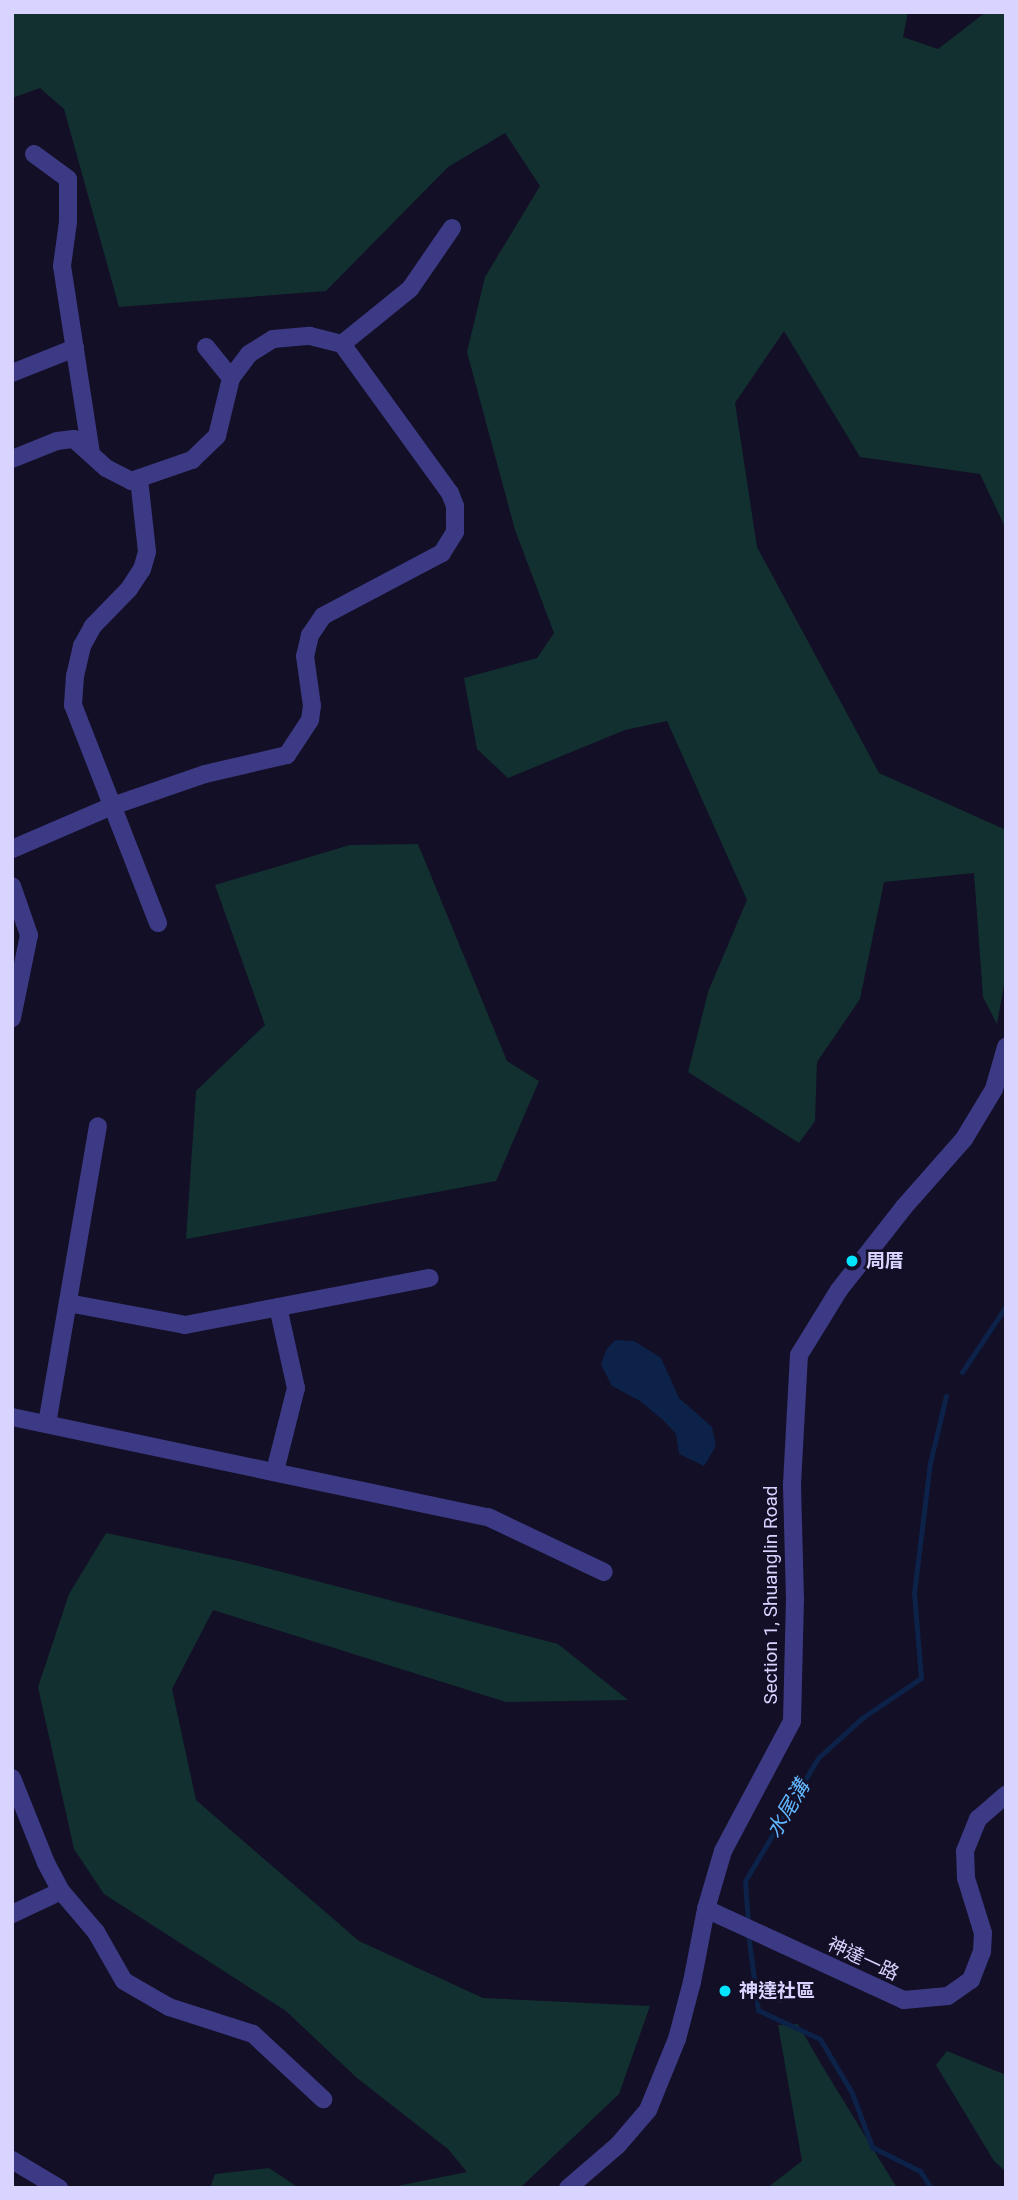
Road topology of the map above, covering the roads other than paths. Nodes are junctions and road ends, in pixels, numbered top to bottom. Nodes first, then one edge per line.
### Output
1 (34, 155) dead end
2 (452, 228) dead end
3 (342, 344) junction
4 (206, 347) dead end
5 (75, 348) junction
6 (12, 373) edge
7 (231, 378) junction
8 (91, 454) junction
9 (12, 459) edge
10 (139, 479) junction
11 (112, 806) junction
12 (12, 849) edge
13 (12, 886) edge
14 (158, 923) dead end
15 (12, 1018) edge
16 (1006, 1047) edge
17 (98, 1126) dead end
18 (430, 1278) dead end
19 (68, 1303) junction
20 (278, 1307) junction
21 (12, 1416) edge
22 (47, 1424) junction
23 (275, 1471) junction
24 (604, 1572) dead end
25 (12, 1778) edge
26 (1006, 1795) edge
27 (61, 1891) junction
28 (706, 1909) junction
29 (12, 1914) edge
30 (323, 2099) dead end
31 (12, 2160) edge
32 (59, 2188) edge
33 (568, 2188) edge

1 - 5 street
2 - 3 street
3 - 7 street
3 - 11 street
4 - 7 street
5 - 6 street
5 - 8 street
7 - 10 street
8 - 9 street
8 - 10 street
10 - 11 street
11 - 12 street
11 - 14 street
13 - 15 street
16 - 28 street, Section 1, Shuanglin Road
17 - 19 street
18 - 20 street
19 - 20 street
19 - 22 street
20 - 23 street
21 - 22 street
22 - 23 street
23 - 24 street
25 - 27 street
26 - 28 street, 神達一路
27 - 29 street
27 - 30 street
28 - 33 street, Section 1, Shuanglin Road
31 - 32 street

